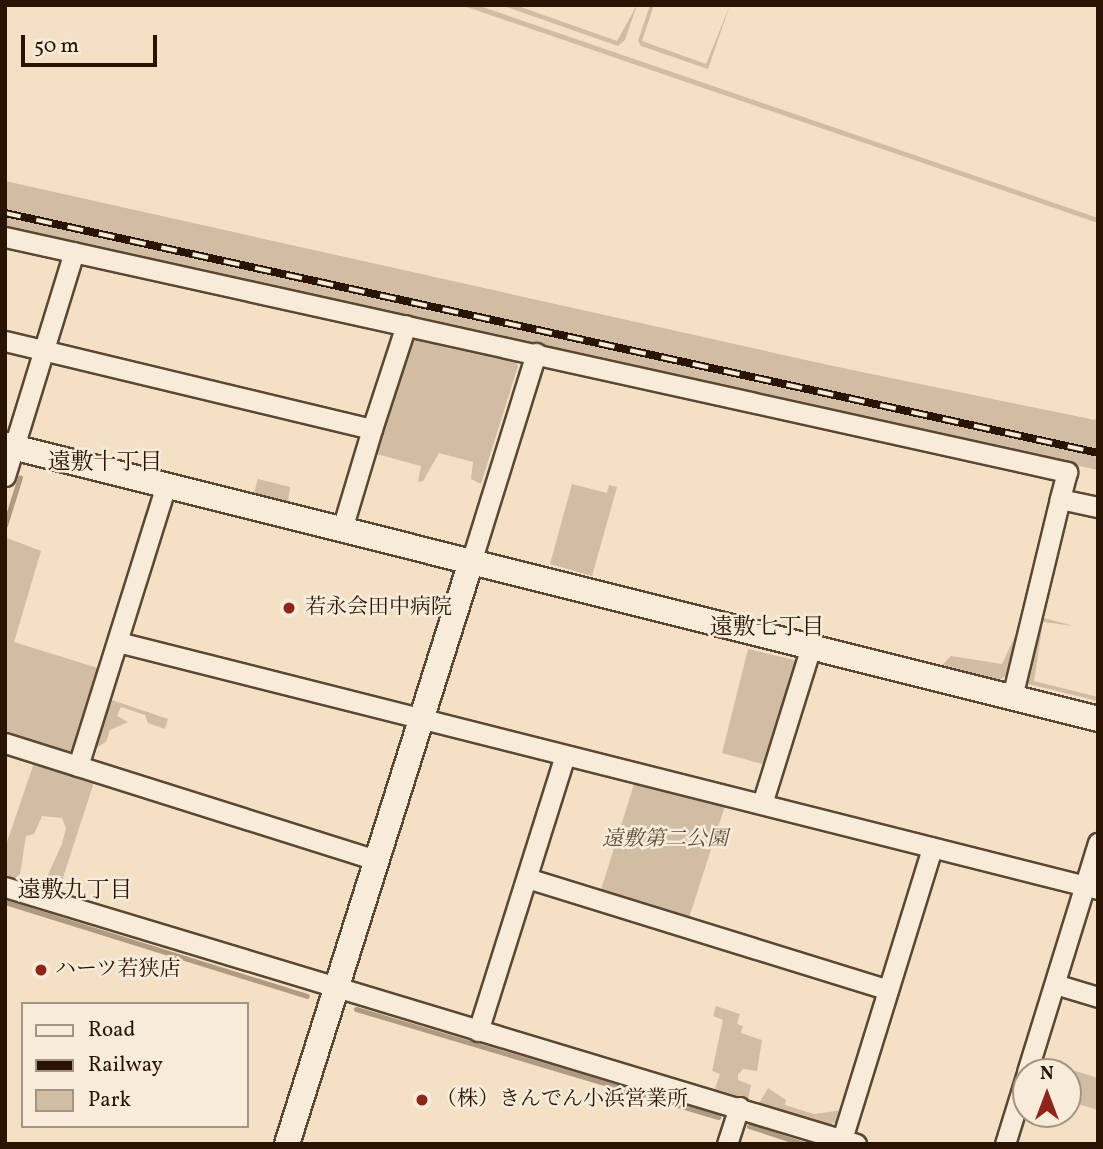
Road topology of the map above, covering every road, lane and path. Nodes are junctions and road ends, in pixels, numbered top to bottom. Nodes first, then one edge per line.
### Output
1 (5, 237) edge
2 (74, 252) junction
3 (406, 324) junction
4 (5, 341) edge
5 (44, 350) junction
6 (536, 354) junction
7 (372, 429) junction
8 (10, 446) edge
9 (5, 476) edge
10 (166, 485) junction
11 (1060, 499) junction
12 (1098, 507) edge
13 (342, 529) junction
14 (471, 562) junction
15 (118, 642) junction
16 (811, 647) junction
17 (1012, 697) junction
18 (422, 719) junction
19 (1098, 719) edge
20 (5, 743) edge
21 (565, 754) junction
22 (78, 766) junction
23 (762, 804) junction
24 (1098, 843) edge
25 (932, 848) junction
26 (377, 860) junction
27 (527, 878) junction
28 (5, 887) edge
29 (1091, 887) edge
30 (1055, 984) junction
31 (335, 990) junction
32 (888, 990) junction
33 (1098, 997) edge
34 (478, 1031) junction
35 (1032, 1058) edge
36 (739, 1107) junction
37 (1012, 1122) edge
38 (849, 1142) edge
39 (287, 1144) edge
40 (727, 1144) edge
41 (1005, 1144) edge

1 - 2 street
2 - 3 street
2 - 5 street
3 - 6 street
3 - 7 street
4 - 5 street
5 - 7 street
5 - 8 street
6 - 11 street
6 - 14 street
7 - 13 street
8 - 9 street
8 - 10 street
10 - 13 street
10 - 15 street
11 - 12 street
11 - 17 street
13 - 14 street
14 - 16 street
14 - 18 street
15 - 18 street
15 - 22 street
16 - 17 street
16 - 23 street
17 - 19 street
18 - 21 street
18 - 26 street
20 - 22 street
21 - 23 street
21 - 27 street
22 - 26 street
23 - 25 street
24 - 29 street
25 - 29 street
25 - 32 street
26 - 31 street
27 - 32 street
27 - 34 street
28 - 31 street
29 - 30 street
30 - 33 street
30 - 35 street
31 - 34 street
31 - 39 street
32 - 38 street
34 - 36 street
36 - 38 street
36 - 40 street
37 - 41 street

